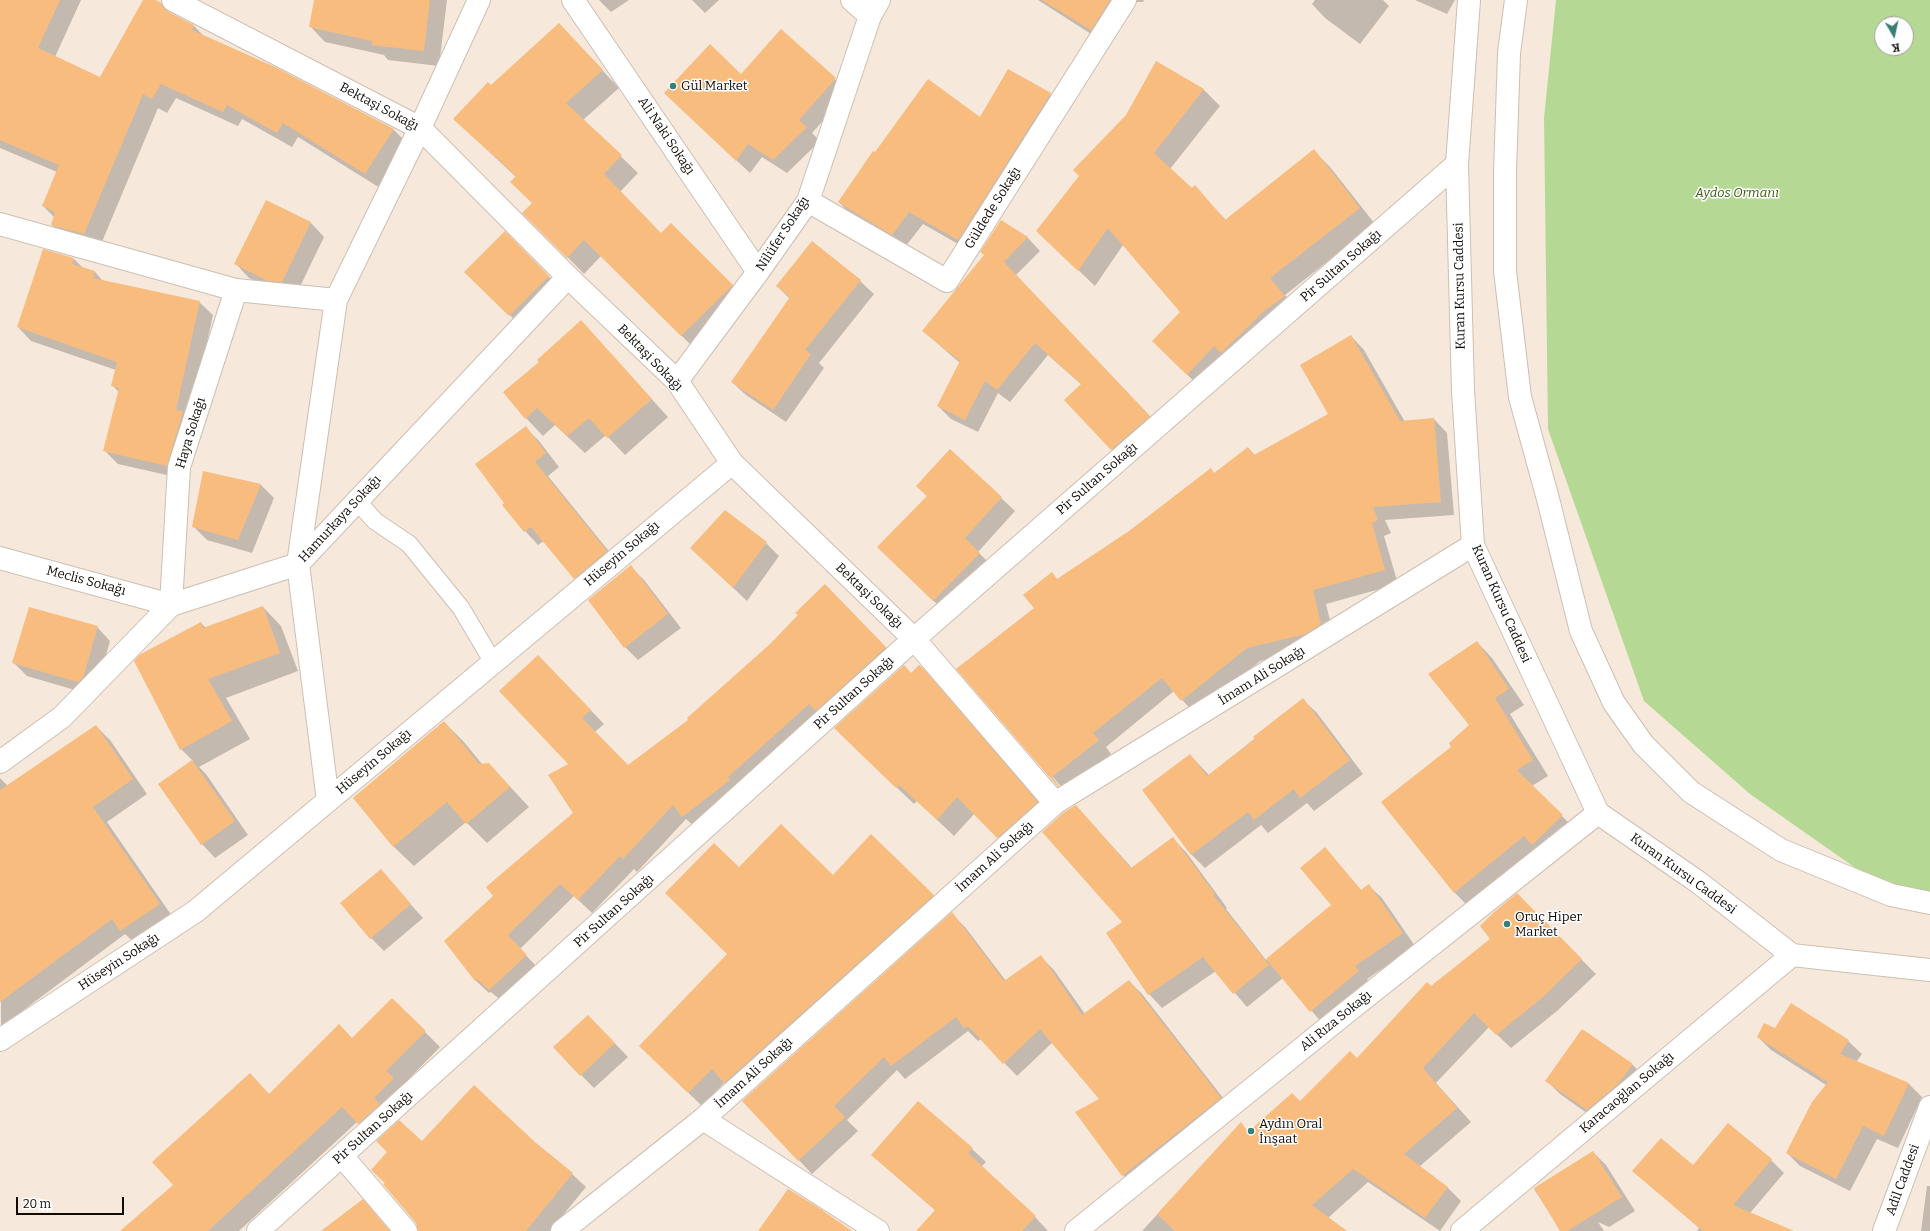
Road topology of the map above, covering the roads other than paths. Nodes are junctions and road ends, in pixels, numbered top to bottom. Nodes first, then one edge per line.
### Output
1 (173, 0) edge
2 (479, 0) edge
3 (573, 0) edge
4 (852, 0) edge
5 (1125, 0) edge
6 (1469, 0) edge
7 (1516, 0) edge
8 (875, 8) edge
9 (420, 128) junction
10 (1457, 164) junction
11 (808, 201) junction
12 (0, 224) edge
13 (758, 272) junction
14 (568, 277) junction
15 (236, 290) junction
16 (336, 300) junction
17 (677, 381) junction
18 (732, 463) junction
19 (357, 501) junction
20 (1473, 545) junction
21 (0, 558) edge
22 (298, 564) junction
23 (171, 605) junction
24 (914, 640) junction
25 (493, 662) junction
26 (0, 762) edge
27 (328, 801) junction
28 (1056, 803) junction
29 (1598, 814) junction
30 (1930, 903) edge
31 (1792, 955) junction
32 (1930, 970) edge
33 (0, 1040) edge
34 (1930, 1107) edge
35 (703, 1119) junction
36 (342, 1156) junction
37 (566, 1230) edge
38 (258, 1231) edge
39 (406, 1231) edge
40 (878, 1231) edge
41 (1076, 1231) edge
42 (1462, 1231) edge
43 (1884, 1231) edge

1 - 9 street, Bektaşi Sokağı
2 - 9 street
3 - 13 street, Ali Naki Sokağı
4 - 8 street
5 - 11 street, Güldede Sokağı
6 - 10 street, Kuran Kursu Caddesi
7 - 30 street
8 - 11 street, Nilüfer Sokağı
9 - 14 street, Bektaşi Sokağı
9 - 16 street
10 - 20 street, Kuran Kursu Caddesi
10 - 24 street, Pir Sultan Sokağı
11 - 13 street, Nilüfer Sokağı
12 - 15 street
13 - 17 street, Nilüfer Sokağı
14 - 17 street, Bektaşi Sokağı
14 - 19 street, Hamurkaya Sokağı
15 - 16 street
15 - 23 street, Haya Sokağı
16 - 22 street
17 - 18 street, Bektaşi Sokağı
18 - 24 street, Bektaşi Sokağı
18 - 25 street, Hüseyin Sokağı
19 - 22 street, Hamurkaya Sokağı
19 - 25 lane
20 - 28 street, İmam Ali Sokağı
20 - 29 street, Kuran Kursu Caddesi
21 - 23 street, Meclis Sokağı
22 - 23 street, Hamurkaya Sokağı
22 - 27 street
23 - 26 street, Hamurkaya Sokağı
24 - 28 street, Bektaşi Sokağı
24 - 36 street, Pir Sultan Sokağı
25 - 27 street, Hüseyin Sokağı
27 - 33 street, Hüseyin Sokağı
28 - 35 street, İmam Ali Sokağı
29 - 31 street, Kuran Kursu Caddesi
29 - 41 street, Ali Rıza Sokağı
31 - 32 street
31 - 42 street, Karacaoğlan Sokağı
34 - 43 street, Adil Caddesi
35 - 37 street, İmam Ali Sokağı
35 - 40 street
36 - 38 street, Pir Sultan Sokağı
36 - 39 street

